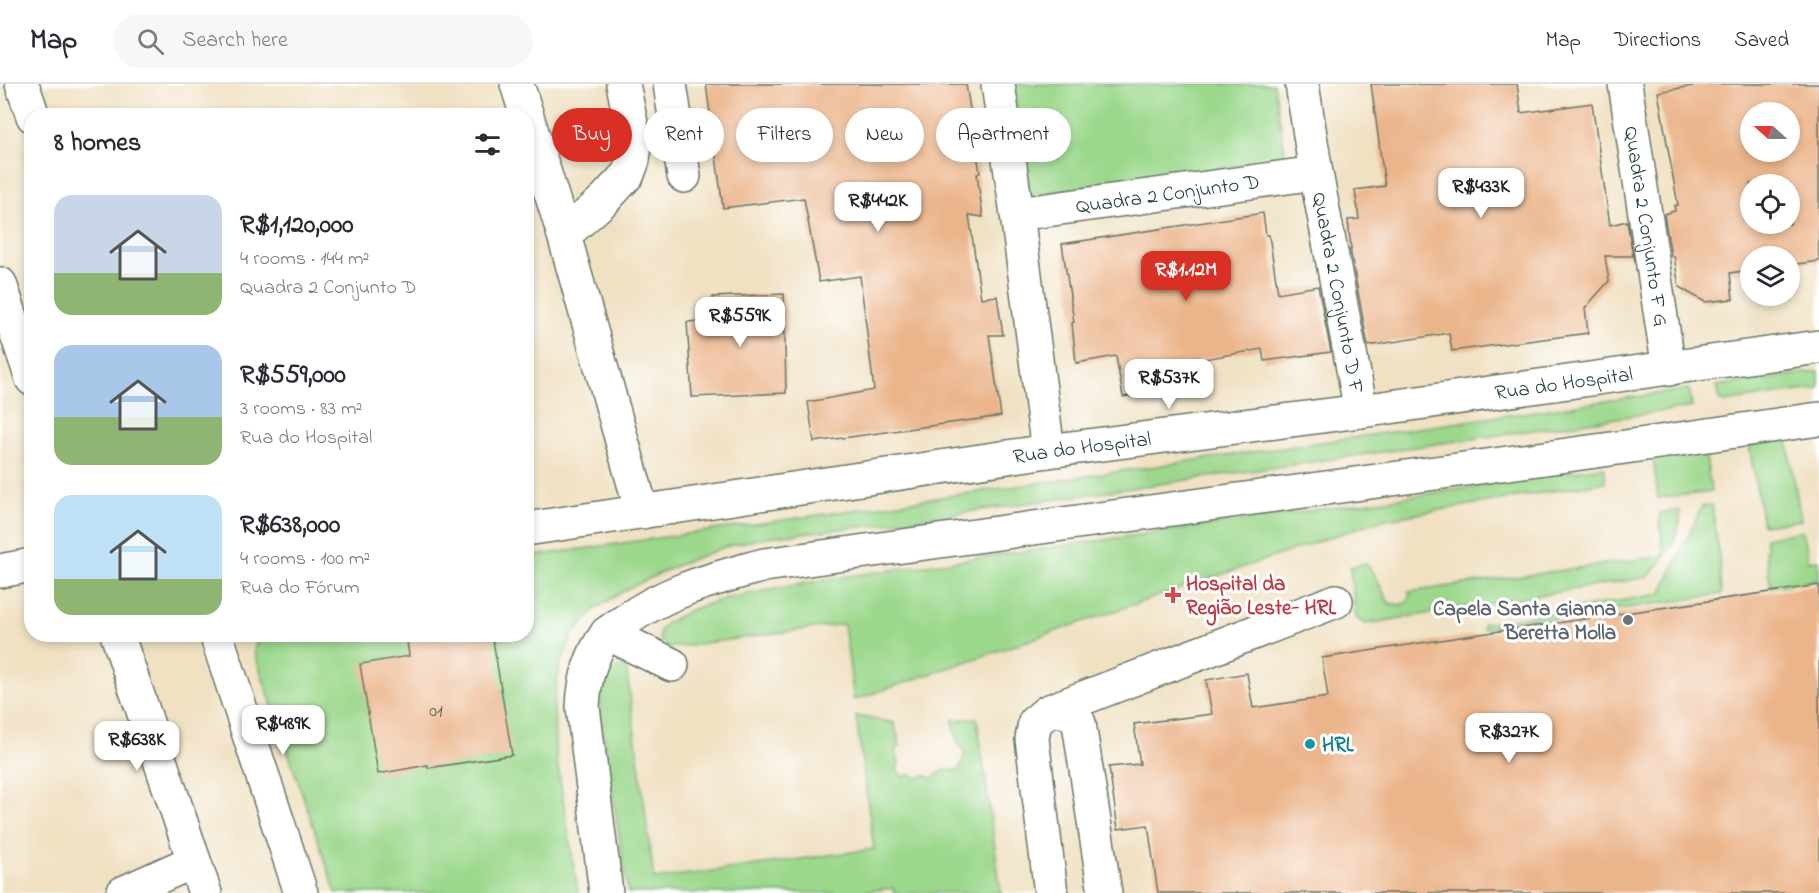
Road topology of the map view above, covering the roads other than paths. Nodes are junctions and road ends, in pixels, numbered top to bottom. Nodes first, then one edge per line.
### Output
1 (22, 84) edge
2 (517, 84) edge
3 (623, 84) edge
4 (670, 84) edge
5 (998, 84) edge
6 (1302, 84) edge
7 (1625, 84) edge
8 (30, 108) edge
9 (524, 108) edge
10 (534, 139) edge
11 (1316, 173) junction
12 (684, 176) dead end
13 (1017, 214) junction
14 (564, 235) junction
15 (0, 284) edge
16 (1819, 347) edge
17 (24, 355) edge
18 (1669, 369) junction
19 (1361, 411) junction
20 (1819, 419) edge
21 (1048, 451) junction
22 (642, 512) junction
23 (534, 528) edge
24 (24, 566) edge
25 (0, 571) edge
26 (1336, 601) dead end
27 (607, 633) junction
28 (120, 642) edge
29 (219, 642) edge
30 (672, 665) dead end
31 (1047, 712) junction
32 (194, 861) junction
33 (123, 893) edge
34 (205, 893) edge
35 (301, 893) edge
36 (606, 893) edge
37 (1051, 893) edge
38 (1105, 893) edge

1 - 8 street
2 - 9 street
3 - 14 street
4 - 12 street
5 - 13 street
6 - 11 street, Quadra 2 Conjunto D F
7 - 18 street, Quadra 2 Conjunto F G
10 - 14 street
11 - 13 street, Quadra 2 Conjunto D
11 - 19 street, Quadra 2 Conjunto D F
13 - 21 street
14 - 22 street
15 - 17 street
16 - 18 street, Rua do Hospital
18 - 19 street, Rua do Hospital
19 - 21 street, Rua do Hospital
20 - 27 street
21 - 22 street, Rua do Hospital
22 - 23 street, Rua do Hospital
24 - 25 street
26 - 31 street
27 - 30 street
27 - 36 street
28 - 32 street
29 - 35 street
31 - 37 street
31 - 38 street
32 - 33 street
32 - 34 street

